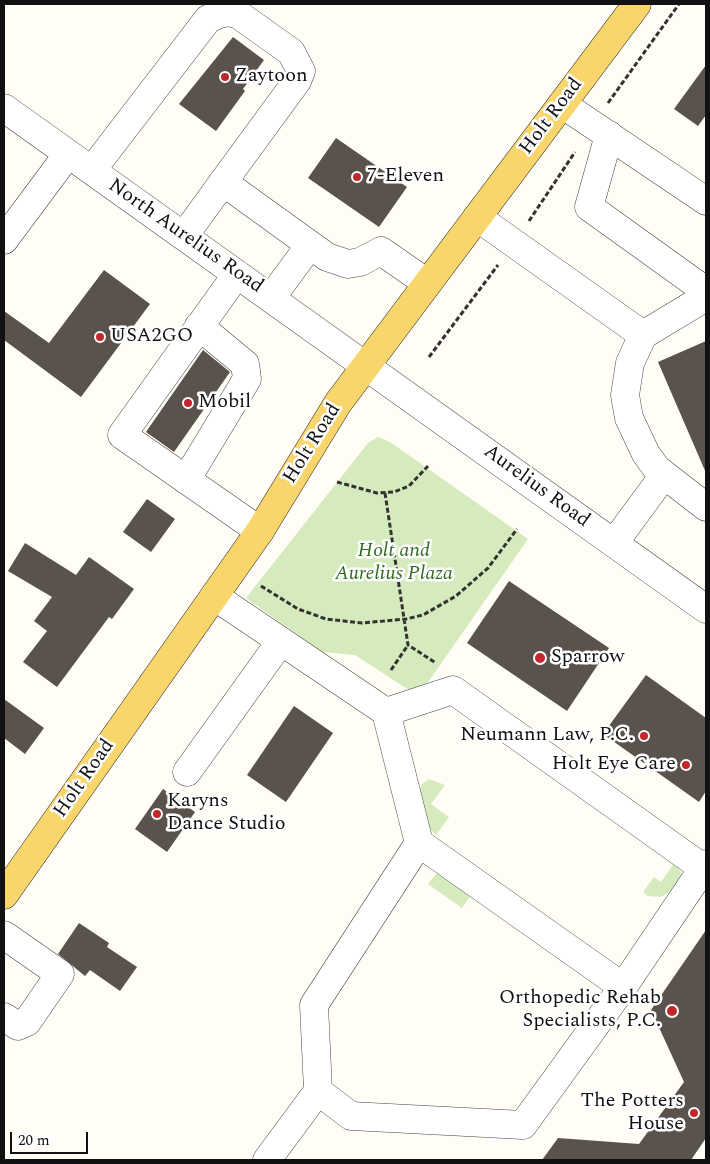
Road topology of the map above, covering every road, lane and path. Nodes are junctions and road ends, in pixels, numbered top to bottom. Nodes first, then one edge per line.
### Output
1 (679, 4) edge
2 (629, 7) edge
3 (562, 104) junction
4 (4, 108) edge
5 (601, 130) junction
6 (68, 154) junction
7 (92, 170) junction
8 (223, 182) junction
9 (706, 201) edge
10 (477, 217) junction
11 (184, 236) junction
12 (4, 240) edge
13 (514, 243) junction
14 (310, 245) junction
15 (237, 274) junction
16 (427, 283) junction
17 (706, 291) edge
18 (706, 297) edge
19 (271, 298) junction
20 (199, 326) junction
21 (643, 335) junction
22 (429, 357) dead end
23 (366, 366) junction
24 (428, 466) dead end
25 (664, 475) junction
26 (186, 480) junction
27 (337, 482) dead end
28 (386, 492) junction
29 (706, 507) edge
30 (517, 529) dead end
31 (260, 531) junction
32 (614, 543) junction
33 (261, 586) dead end
34 (214, 596) junction
35 (706, 609) edge
36 (406, 619) junction
37 (281, 641) junction
38 (408, 645) junction
39 (436, 664) dead end
40 (391, 670) dead end
41 (386, 712) junction
42 (187, 772) dead end
43 (419, 843) junction
44 (705, 866) edge
45 (4, 895) edge
46 (4, 935) edge
47 (623, 987) junction
48 (4, 1017) edge
49 (318, 1091) junction
50 (267, 1160) edge

1 - 5 path
2 - 3 main road, Holt Road
3 - 5 street
3 - 10 main road, Holt Road
4 - 6 street, North Aurelius Road
5 - 9 street
5 - 13 path
5 - 17 street
6 - 7 street, North Aurelius Road
6 - 12 street
7 - 8 street
7 - 11 street, North Aurelius Road
8 - 11 street
8 - 14 street
10 - 13 street
10 - 16 main road, Holt Road
11 - 15 street, North Aurelius Road
13 - 21 street
13 - 22 path
14 - 16 street
14 - 19 street
15 - 19 street, North Aurelius Road
15 - 20 street
16 - 23 main road, Holt Road
18 - 21 street
19 - 23 street, North Aurelius Road
20 - 26 street
20 - 26 street
21 - 25 street
23 - 31 main road, Holt Road
23 - 32 street, Aurelius Road
24 - 28 path
25 - 29 street
25 - 32 street
26 - 31 street
27 - 28 path
28 - 36 path
30 - 36 path
31 - 34 main road, Holt Road
32 - 35 street, Aurelius Road
33 - 36 path
34 - 37 street
34 - 45 main road, Holt Road
36 - 38 path
37 - 41 street
37 - 42 street
38 - 39 path
38 - 40 path
41 - 43 street
41 - 44 street
43 - 47 street
43 - 49 street
44 - 47 street
46 - 48 street
47 - 49 street
49 - 50 street

